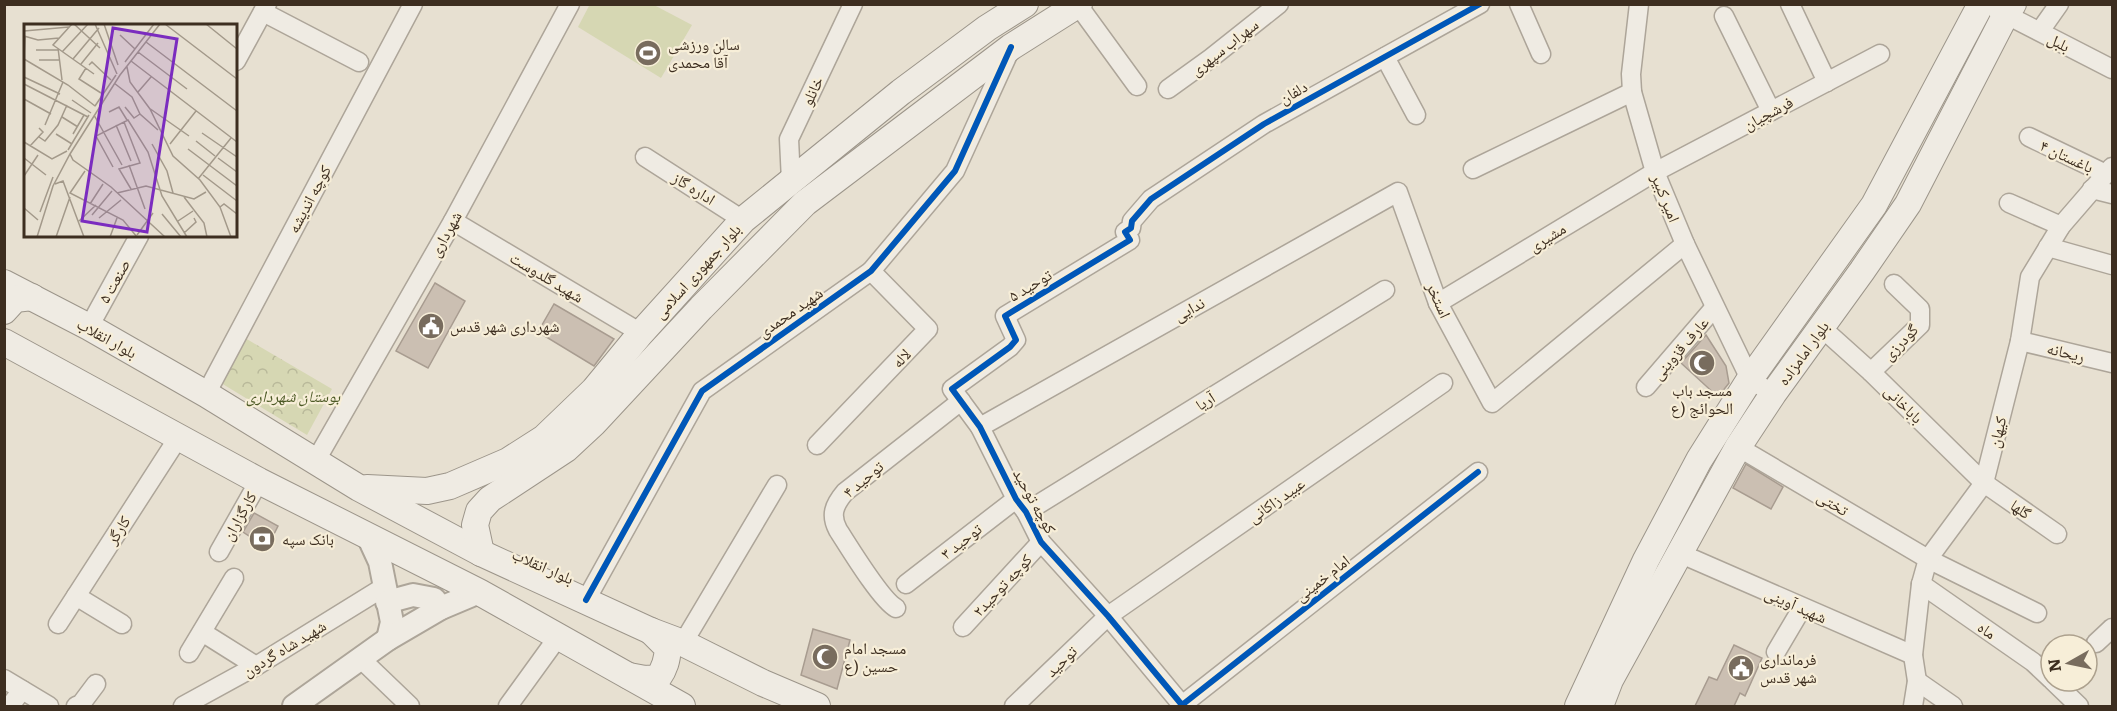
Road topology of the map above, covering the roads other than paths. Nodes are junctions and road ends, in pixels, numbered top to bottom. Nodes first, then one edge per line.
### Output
1 (413, 4) edge
2 (570, 4) edge
3 (853, 4) edge
4 (1025, 4) edge
5 (1279, 4) edge
6 (1480, 4) edge
7 (1519, 4) edge
8 (1639, 4) edge
9 (1790, 4) edge
10 (1981, 4) edge
11 (2059, 4) edge
12 (1078, 5) edge
13 (265, 8) edge
14 (2001, 8) edge
15 (1724, 16) dead end
16 (2040, 32) junction
17 (1011, 47) junction
18 (1541, 54) dead end
19 (1880, 54) dead end
20 (1385, 57) junction
21 (237, 59) edge
22 (359, 62) dead end
23 (2112, 69) edge
24 (1827, 82) junction
25 (1137, 86) dead end
26 (1168, 89) dead end
27 (1632, 92) junction
28 (1771, 111) junction
29 (1416, 116) dead end
30 (2029, 137) dead end
31 (645, 157) dead end
32 (1473, 170) dead end
33 (2109, 170) edge
34 (1655, 172) junction
35 (791, 182) junction
36 (2092, 189) junction
37 (1398, 192) joint
38 (2112, 194) edge
39 (2009, 203) dead end
40 (743, 220) junction
41 (453, 221) junction
42 (2061, 226) junction
43 (138, 237) edge
44 (1130, 240) joint
45 (1685, 244) junction
46 (2049, 247) junction
47 (2112, 265) edge
48 (871, 271) junction
49 (4, 283) edge
50 (1894, 284) dead end
51 (1385, 290) dead end
52 (32, 297) junction
53 (1438, 303) junction
54 (1714, 308) junction
55 (4, 310) edge
56 (89, 327) junction
57 (1822, 328) junction
58 (641, 333) junction
59 (2020, 340) junction
60 (7, 341) edge
61 (2112, 363) edge
62 (1871, 372) junction
63 (1750, 380) junction
64 (1443, 383) dead end
65 (1646, 387) dead end
66 (206, 394) junction
67 (1773, 394) junction
68 (956, 395) junction
69 (980, 427) junction
70 (178, 438) junction
71 (817, 445) dead end
72 (1738, 447) junction
73 (315, 462) junction
74 (1478, 472) dead end
75 (474, 476) junction
76 (259, 481) junction
77 (1984, 483) junction
78 (777, 485) dead end
79 (359, 488) junction
80 (490, 499) junction
81 (1021, 505) junction
82 (2057, 534) dead end
83 (368, 536) junction
84 (1041, 542) junction
85 (219, 552) dead end
86 (482, 552) junction
87 (1679, 553) junction
88 (1928, 559) junction
89 (234, 578) dead end
90 (906, 584) dead end
91 (1921, 584) junction
92 (479, 592) junction
93 (386, 595) junction
94 (75, 596) junction
95 (586, 600) junction
96 (441, 608) junction
97 (896, 608) dead end
98 (1802, 608) junction
99 (2037, 613) dead end
100 (1108, 616) junction
101 (58, 624) dead end
102 (122, 624) dead end
103 (963, 627) dead end
104 (2112, 628) edge
105 (651, 631) junction
106 (202, 633) junction
107 (558, 637) junction
108 (388, 639) junction
109 (2099, 640) edge
110 (683, 643) junction
111 (1776, 652) dead end
112 (189, 653) dead end
113 (1913, 655) junction
114 (362, 660) junction
115 (256, 666) junction
116 (2039, 668) edge
117 (629, 676) junction
118 (4, 679) edge
119 (1917, 681) junction
120 (96, 684) dead end
121 (22, 690) junction
122 (2066, 693) edge
123 (1182, 705) edge
124 (10, 706) edge
125 (49, 706) edge
126 (76, 706) edge
127 (183, 706) edge
128 (294, 706) edge
129 (410, 706) edge
130 (508, 706) edge
131 (682, 706) edge
132 (817, 706) edge
133 (1014, 706) edge
134 (1578, 706) edge
135 (1600, 706) edge
136 (1913, 706) edge
137 (1953, 706) edge
138 (2079, 706) edge

1 - 66 street, کوچه اندیشه
2 - 41 street, شهرداری
3 - 35 street, خانلو
4 - 35 main road, بلوار جمهوری اسلامی
5 - 26 street, سهراب سپهری
6 - 20 street, دلفان
7 - 18 street
8 - 27 street, امیر کبیر
9 - 24 street
10 - 63 main road, بلوار امامزاده
11 - 16 street
12 - 17 main road, بلوار جمهوری اسلامی
12 - 25 street
13 - 21 street
13 - 22 street
14 - 16 street, بلبل
14 - 57 main road, بلوار امامزاده
15 - 28 street
16 - 23 street, بلبل
17 - 48 street, شهید محمدی
17 - 80 main road, بلوار جمهوری اسلامی
19 - 24 street, فرشچیان
20 - 29 street
20 - 44 street, دلفان
24 - 28 street, فرشچیان
27 - 32 street
27 - 34 street, امیر کبیر
28 - 34 street, فرشچیان
30 - 33 street, باغستان ۴
31 - 40 street, اداره گاز
33 - 36 street, کیهان
34 - 45 street, امیر کبیر
34 - 53 street, مشیری
35 - 40 main road, بلوار جمهوری اسلامی
36 - 38 street
36 - 42 street, کیهان
37 - 53 street, استخر
37 - 69 street, ندایی
39 - 42 street
40 - 58 main road, بلوار جمهوری اسلامی
41 - 58 street, شهید گلدوست
41 - 73 street, شهرداری
42 - 46 street, کیهان
43 - 56 street, صنعت ۵
44 - 68 street, توحید ۵
45 - 53 street, استخر
45 - 54 street, امیر کبیر
46 - 47 street
46 - 59 street, کیهان
48 - 71 street, لاله
48 - 95 street, شهید محمدی
49 - 52 main road, بلوار انقلاب
50 - 62 street, گودرزی
51 - 81 street, آریا
52 - 55 main road
52 - 56 main road, بلوار انقلاب
54 - 63 street, امیر کبیر
54 - 65 street, عارف قزوینی
56 - 66 main road, بلوار انقلاب
57 - 62 street, باباخانی
57 - 67 main road, بلوار امامزاده
58 - 75 main road, بلوار جمهوری اسلامی
59 - 61 street, ریحانه
59 - 77 street, کیهان
60 - 70 main road
62 - 77 street, باباخانی
63 - 67 street
63 - 134 main road, بلوار امامزاده
64 - 100 street, عبید زاکانی
66 - 73 main road, بلوار انقلاب
67 - 72 main road, بلوار امامزاده
68 - 69 street, کوچه توحید
68 - 97 street, توحید ۴
69 - 81 street, کوچه توحید
70 - 76 main road
70 - 94 street, کارگر
72 - 87 main road, بلوار امامزاده
72 - 88 street, تختی
73 - 79 main road, بلوار انقلاب
74 - 123 street, امام خمینی
75 - 79 main road, بلوار جمهوری اسلامی
75 - 80 main road
76 - 83 main road
76 - 85 street, کارگزاران
77 - 82 street, گلها
77 - 88 street, کیهان
78 - 110 street
79 - 86 main road, بلوار انقلاب
80 - 86 main road, بلوار جمهوری اسلامی
81 - 84 street, کوچه توحید
81 - 90 street, توحید ۳
83 - 92 main road
83 - 93 street
84 - 100 street, کوچه توحید
84 - 103 street, کوچه توحید۲
86 - 95 main road, بلوار انقلاب
87 - 98 street, شهید آوینی
87 - 135 main road, بلوار امامزاده
88 - 91 street, کیهان
88 - 99 street, تختی
89 - 106 street
91 - 113 street, کیهان
91 - 116 street, ماه
92 - 96 street
92 - 107 main road
93 - 96 street
93 - 108 street
93 - 115 street, شهید شاه گردون
94 - 101 street, کارگر
94 - 102 street
95 - 105 main road, بلوار انقلاب
96 - 108 street
98 - 111 street
98 - 113 street, شهید آوینی
100 - 123 street, کوچه توحید
100 - 133 street, توحید
104 - 109 street
105 - 110 main road, بلوار انقلاب
105 - 117 main road
106 - 112 street
106 - 115 street
107 - 117 main road
107 - 130 street
108 - 114 street
110 - 132 main road, بلوار انقلاب
113 - 119 street, کیهان
114 - 128 street
114 - 129 street
115 - 127 street, شهید شاه گردون
117 - 131 main road
118 - 121 street
119 - 136 street, کیهان
119 - 137 street
120 - 126 street
121 - 124 street
121 - 125 street
122 - 138 street, ماه

